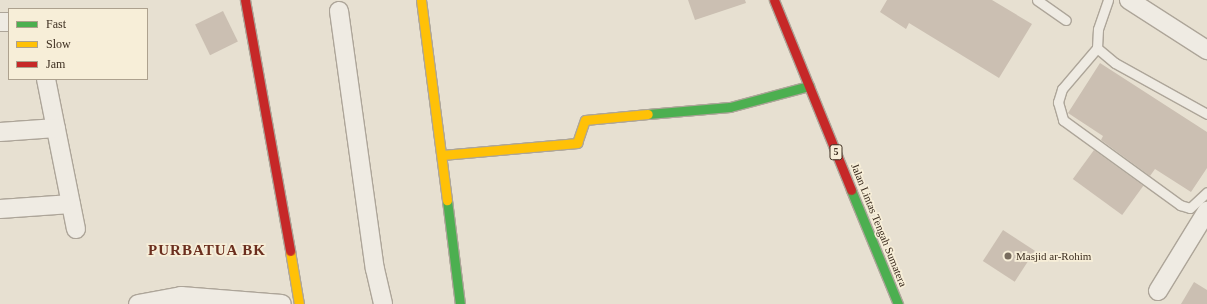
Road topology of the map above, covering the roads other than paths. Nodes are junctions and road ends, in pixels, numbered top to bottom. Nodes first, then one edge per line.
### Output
1 (245, 0) edge
2 (421, 0) edge
3 (774, 0) edge
4 (1037, 0) edge
5 (1108, 0) edge
6 (1129, 0) edge
7 (339, 11) dead end
8 (1066, 20) dead end
9 (1097, 48) junction
10 (1207, 50) edge
11 (46, 80) edge
12 (809, 86) junction
13 (1207, 114) edge
14 (56, 128) junction
15 (0, 132) edge
16 (442, 155) junction
17 (1207, 192) edge
18 (71, 204) junction
19 (0, 209) edge
20 (1207, 212) edge
21 (76, 228) dead end
22 (1158, 291) dead end
23 (138, 304) edge
24 (282, 304) edge
25 (299, 304) edge
26 (383, 304) edge
27 (460, 304) edge
28 (898, 304) edge

1 - 25 main road
2 - 16 main road
3 - 12 main road, Jalan Lintas Tengah Sumatera / 5
4 - 8 lane
5 - 9 lane
6 - 10 street
7 - 26 street
9 - 13 lane
9 - 17 lane
11 - 14 street
12 - 16 main road
12 - 28 main road, Jalan Lintas Tengah Sumatera / 5
14 - 15 street
14 - 18 street
16 - 27 main road
18 - 19 street
18 - 21 street
20 - 22 street
23 - 24 street

